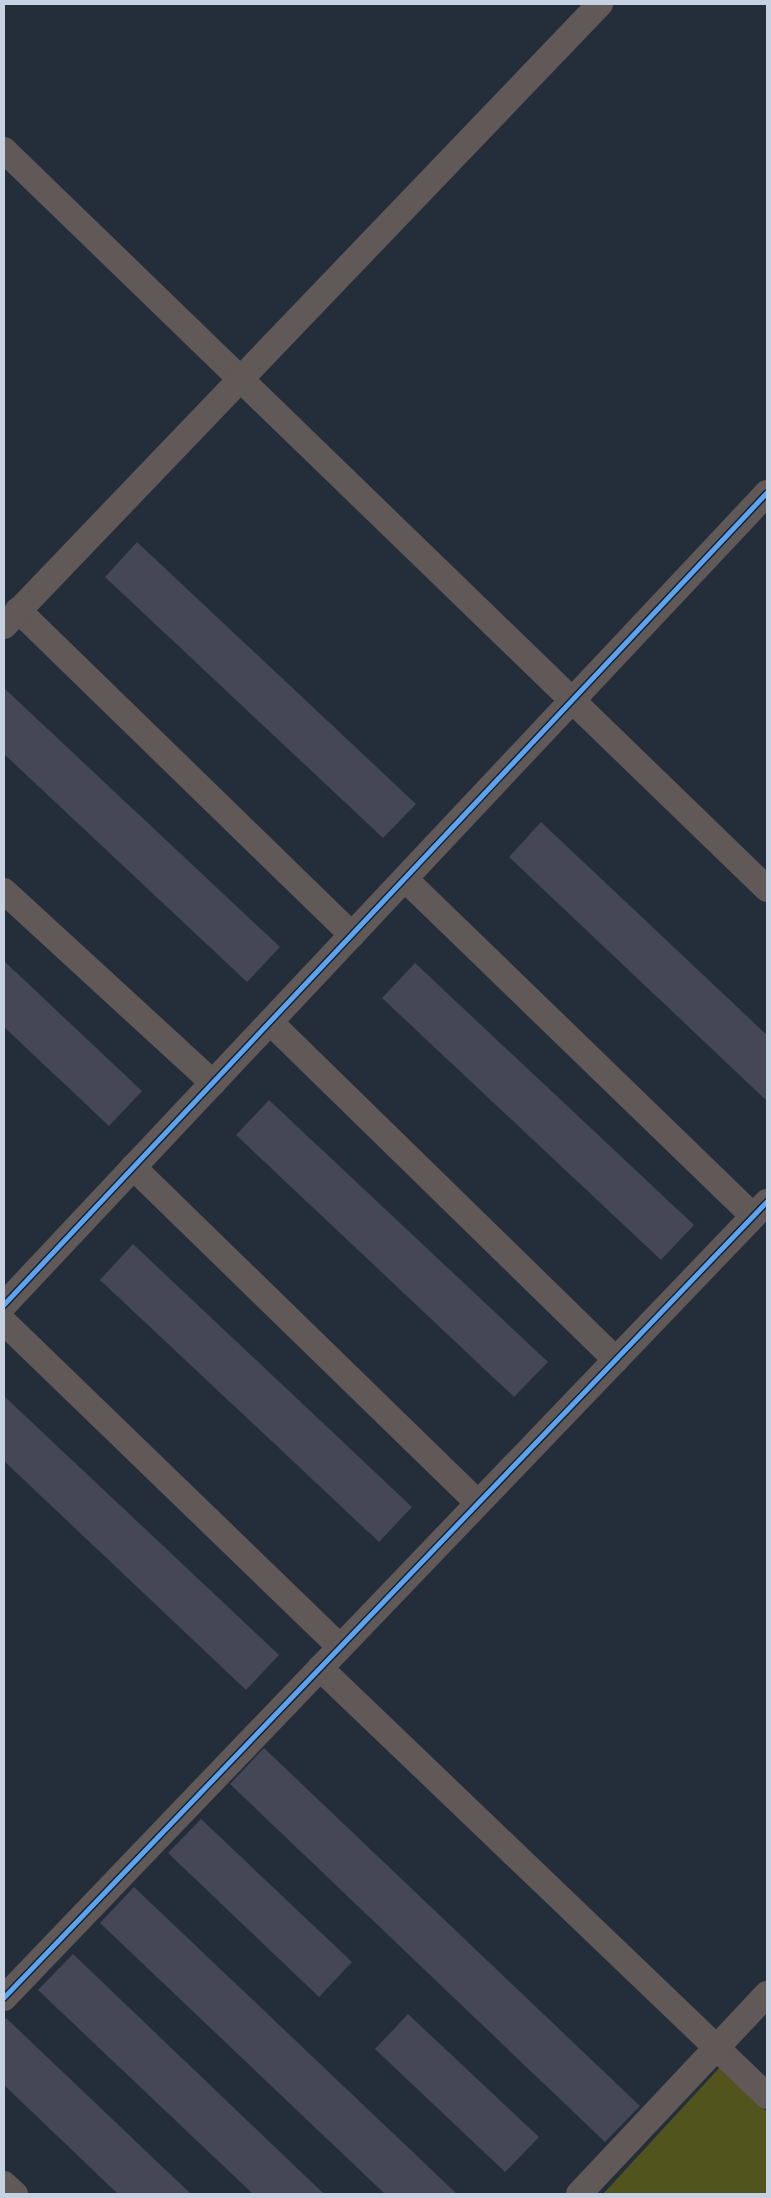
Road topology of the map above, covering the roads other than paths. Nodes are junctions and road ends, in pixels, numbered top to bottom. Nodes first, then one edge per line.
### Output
1 (600, 4) edge
2 (4, 150) edge
3 (240, 380) junction
4 (767, 493) edge
5 (11, 618) edge
6 (572, 701) junction
7 (405, 879) junction
8 (767, 889) edge
9 (4, 891) edge
10 (352, 935) junction
11 (270, 1022) junction
12 (213, 1083) junction
13 (133, 1167) junction
14 (760, 1209) edge
15 (4, 1305) edge
16 (4, 1322) edge
17 (616, 1360) junction
18 (478, 1503) junction
19 (340, 1647) junction
20 (320, 1668) junction
21 (767, 1994) edge
22 (4, 1998) edge
23 (717, 2048) junction
24 (767, 2096) edge
25 (4, 2184) edge
26 (15, 2194) edge
27 (579, 2194) edge

1 - 3 street
2 - 3 street
3 - 5 street
3 - 6 street
4 - 6 street
5 - 10 street
6 - 7 street
6 - 8 street
7 - 10 street
7 - 14 street
9 - 12 street
10 - 11 street
11 - 12 street
11 - 17 street
12 - 13 street
13 - 15 street
13 - 18 street
14 - 17 street
16 - 19 street
17 - 18 street
18 - 19 street
19 - 20 street
20 - 22 street
20 - 23 street
21 - 23 street
23 - 24 street
23 - 27 street
25 - 26 street

